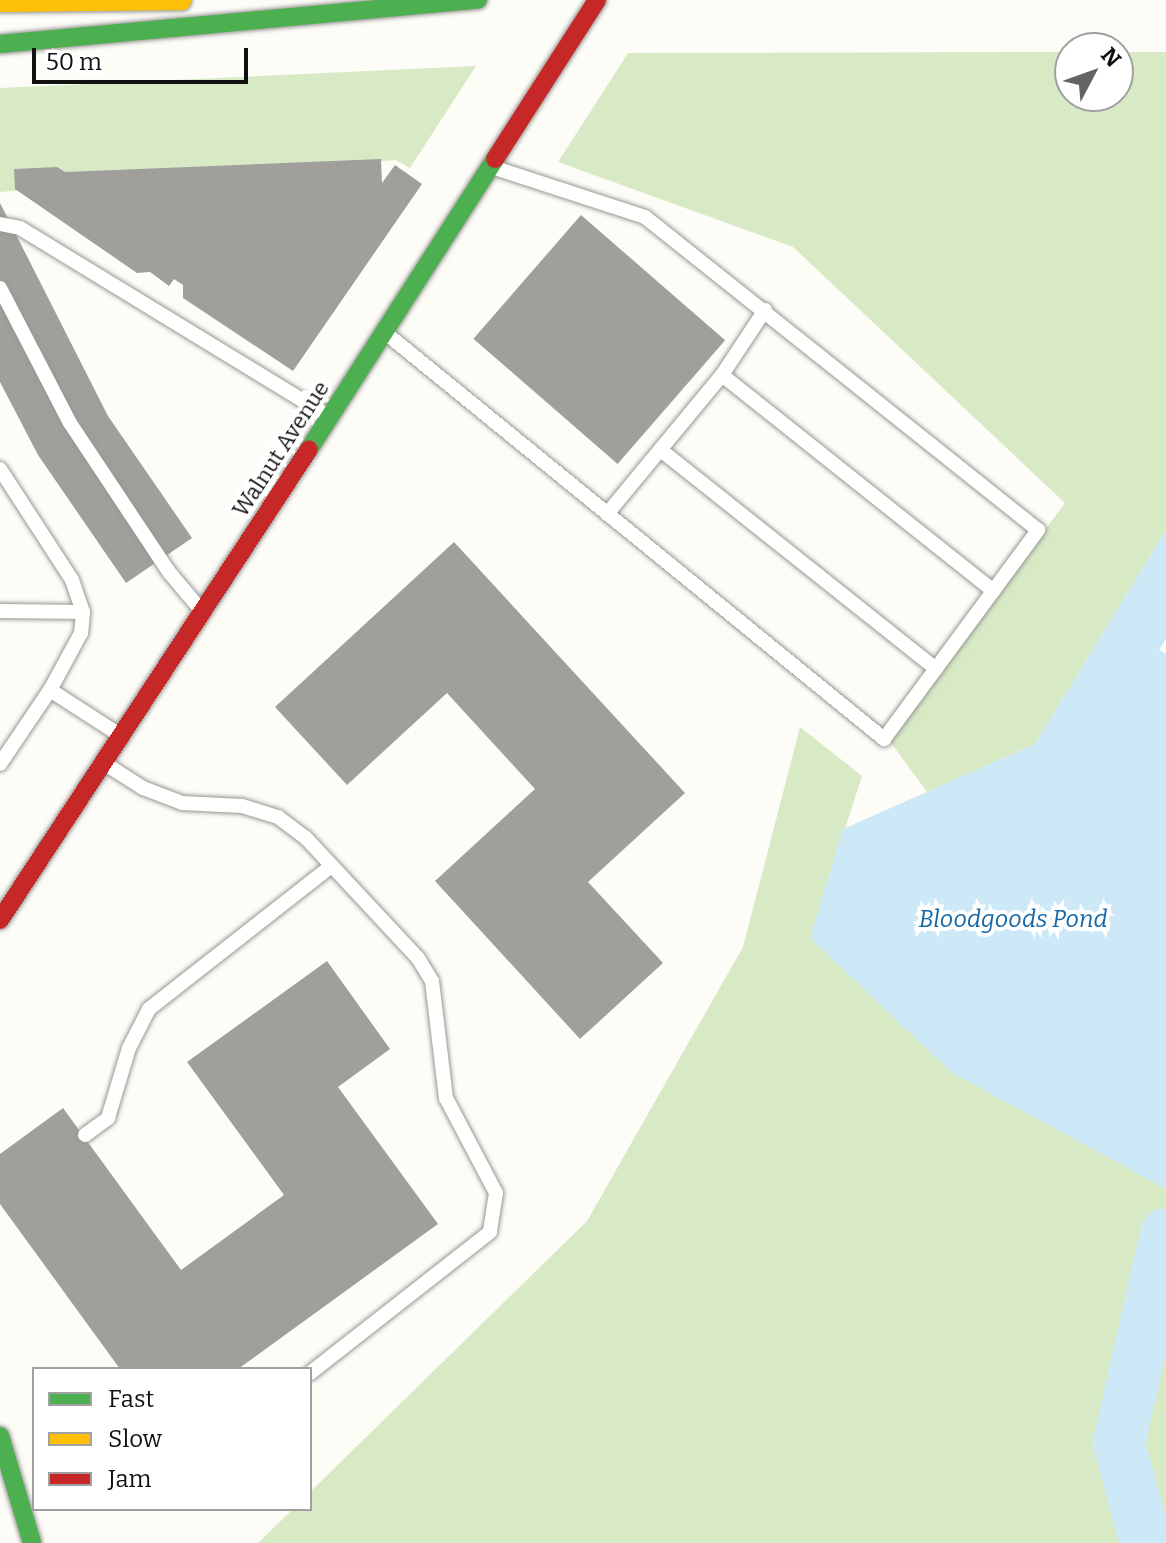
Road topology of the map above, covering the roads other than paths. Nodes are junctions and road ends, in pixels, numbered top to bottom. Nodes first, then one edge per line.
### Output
1 (323, 0) edge
2 (478, 0) edge
3 (597, 0) edge
4 (200, 1) edge
5 (246, 1) edge
6 (0, 3) edge
7 (0, 44) edge
8 (491, 166) junction
9 (0, 224) edge
10 (0, 288) edge
11 (765, 310) junction
12 (384, 332) junction
13 (722, 375) junction
14 (330, 418) junction
15 (662, 451) junction
16 (0, 469) edge
17 (607, 514) junction
18 (994, 591) junction
19 (0, 611) edge
20 (83, 612) junction
21 (204, 614) junction
22 (936, 669) junction
23 (50, 690) junction
24 (122, 737) junction
25 (103, 763) junction
26 (0, 764) edge
27 (330, 867) junction
28 (0, 920) edge
29 (85, 1135) dead end
30 (312, 1371) edge
31 (0, 1436) edge
32 (28, 1497) edge
33 (32, 1543) edge

1 - 5 main road
2 - 7 main road
3 - 8 main road, Walnut Avenue
4 - 6 main road
8 - 11 lane
8 - 12 main road, Walnut Avenue
9 - 14 lane
10 - 21 lane
11 - 13 lane
11 - 18 lane
12 - 14 main road, Walnut Avenue
12 - 17 lane
13 - 15 lane
13 - 18 lane
14 - 21 main road, Walnut Avenue
15 - 17 lane
15 - 22 lane
16 - 20 lane
17 - 22 lane
18 - 22 lane
19 - 20 lane
20 - 23 lane
21 - 24 main road, Walnut Avenue
23 - 24 lane
23 - 26 lane
24 - 25 main road, Walnut Avenue
25 - 27 lane
25 - 28 main road, Walnut Avenue
27 - 29 lane
27 - 30 lane
31 - 32 main road
32 - 33 main road

